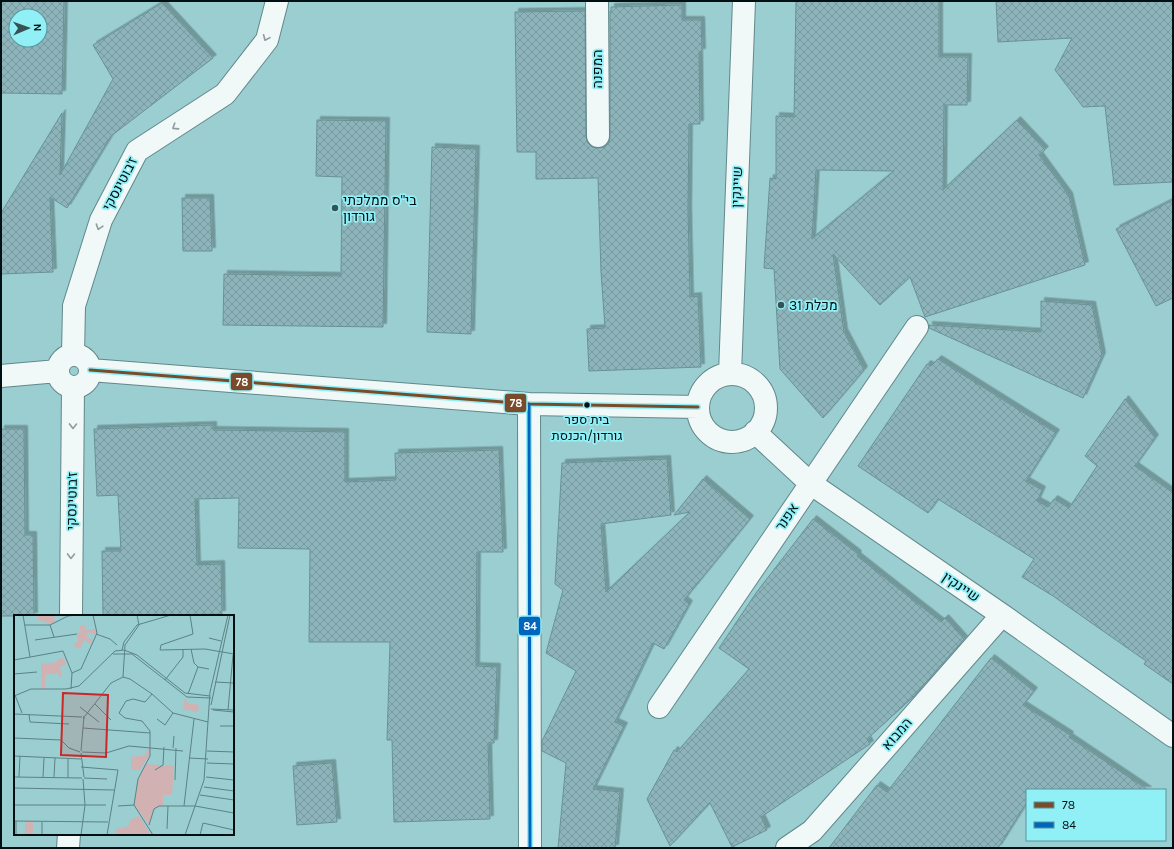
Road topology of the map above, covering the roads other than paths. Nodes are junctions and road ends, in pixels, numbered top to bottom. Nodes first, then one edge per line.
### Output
1 (277, 1) edge
2 (597, 1) edge
3 (744, 1) edge
4 (598, 136) dead end
5 (917, 327) dead end
6 (73, 354) junction
7 (90, 370) junction
8 (58, 371) junction
9 (730, 374) junction
10 (1, 376) edge
11 (73, 387) junction
12 (529, 404) junction
13 (698, 407) junction
14 (755, 432) junction
15 (810, 483) junction
16 (71, 615) edge
17 (1002, 615) junction
18 (659, 707) dead end
19 (1173, 736) edge
20 (69, 835) edge
21 (68, 848) edge
22 (530, 848) edge
23 (787, 848) edge

1 -> 6 street, ז'בוטינסקי
2 - 4 street, המפנה
3 - 9 street, שיינקין
5 - 15 street, אפנר
6 - 7 street
6 - 8 street
7 - 11 street
7 - 12 street
8 - 10 street
8 - 11 street
9 - 13 street
9 - 14 street
11 -> 16 street, ז'בוטינסקי
12 - 13 street
12 - 22 street
13 - 14 street
14 - 15 street, שיינקין
15 - 17 street, שיינקין
15 - 18 street, אפנר
17 - 19 street, שיינקין
17 - 23 street, המבוא
20 - 21 street

